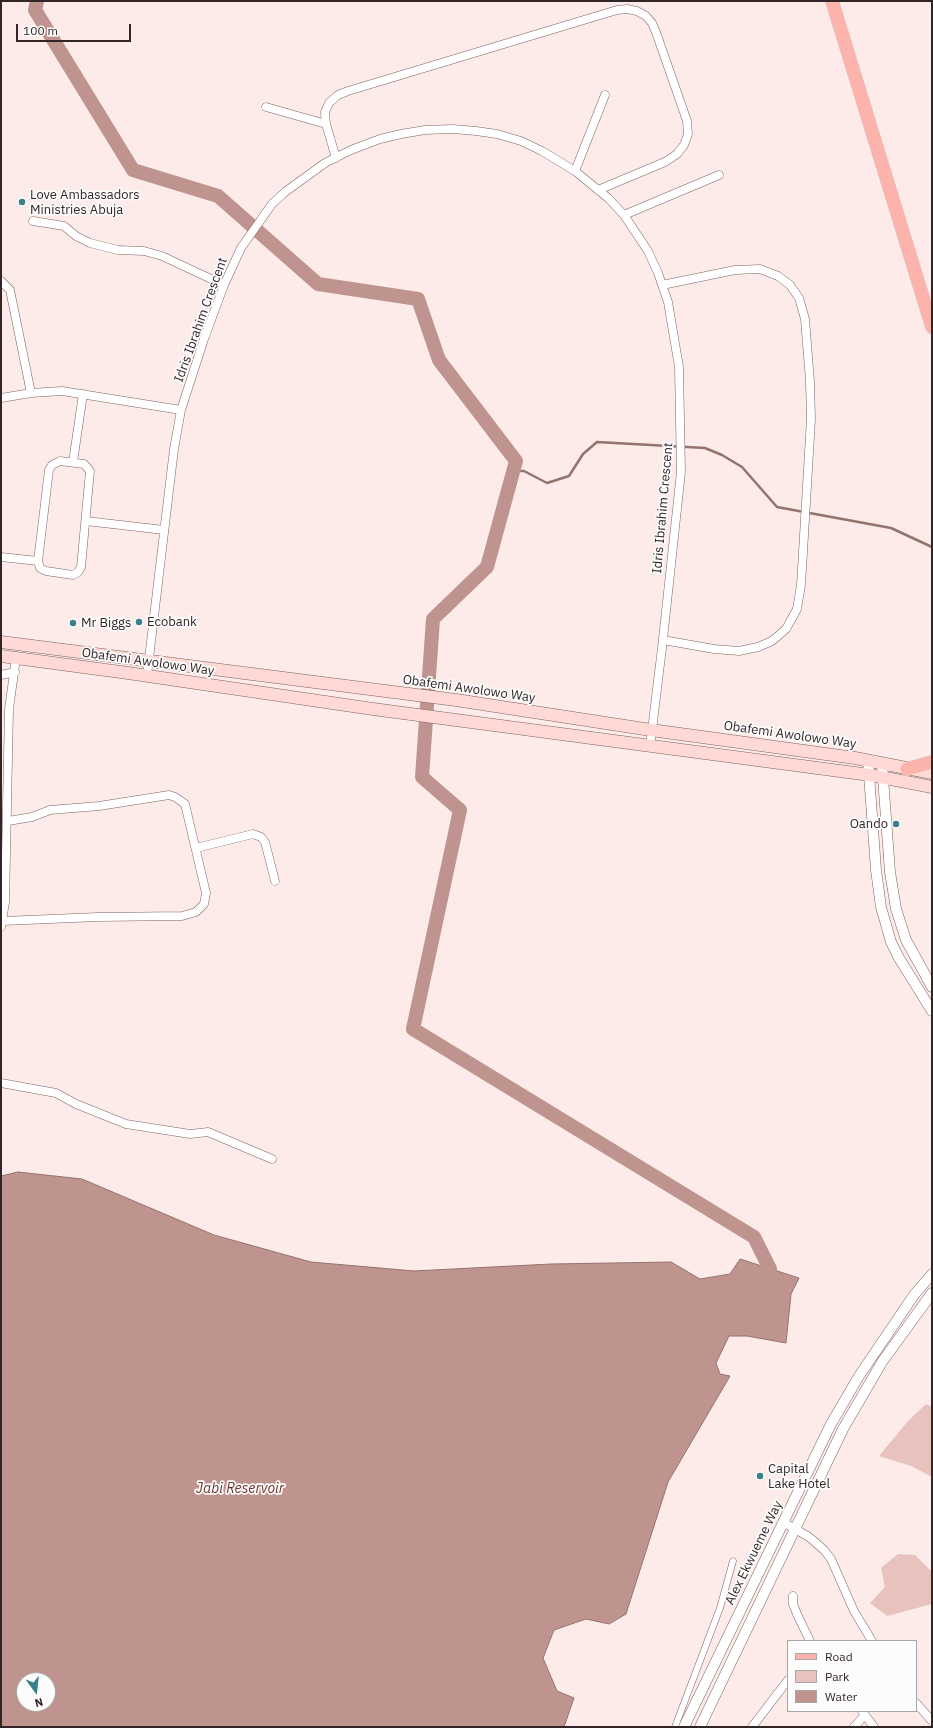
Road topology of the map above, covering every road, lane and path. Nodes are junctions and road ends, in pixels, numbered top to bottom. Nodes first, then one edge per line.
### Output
1 (832, 1) edge
2 (605, 95) dead end
3 (266, 107) dead end
4 (326, 124) junction
5 (336, 158) junction
6 (575, 171) junction
7 (719, 175) dead end
8 (598, 190) junction
9 (624, 215) junction
10 (33, 221) dead end
11 (1, 281) edge
12 (224, 285) junction
13 (662, 285) junction
14 (932, 327) edge
15 (31, 393) junction
16 (83, 394) junction
17 (1, 398) edge
18 (182, 410) junction
19 (73, 462) junction
20 (86, 521) junction
21 (164, 530) junction
22 (1, 557) edge
23 (38, 561) junction
24 (663, 640) junction
25 (1, 642) edge
26 (1, 656) edge
27 (16, 658) junction
28 (149, 661) junction
29 (15, 672) junction
30 (1, 675) edge
31 (147, 675) junction
32 (651, 730) junction
33 (650, 746) junction
34 (868, 761) junction
35 (932, 762) edge
36 (882, 764) junction
37 (907, 769) junction
38 (932, 773) edge
39 (870, 775) junction
40 (884, 778) junction
41 (932, 787) edge
42 (8, 821) junction
43 (196, 848) junction
44 (275, 881) dead end
45 (2, 924) edge
46 (932, 987) edge
47 (932, 1011) edge
48 (1, 1083) edge
49 (272, 1159) dead end
50 (932, 1274) edge
51 (932, 1292) edge
52 (783, 1522) junction
53 (794, 1529) junction
54 (733, 1561) dead end
55 (793, 1596) dead end
56 (810, 1640) edge
57 (871, 1640) edge
58 (787, 1681) edge
59 (917, 1704) edge
60 (863, 1713) edge
61 (932, 1721) edge
62 (675, 1727) edge
63 (684, 1727) edge
64 (700, 1727) edge
65 (752, 1727) edge
66 (854, 1727) edge
67 (874, 1727) edge

1 - 14 main road
2 - 6 street
3 - 4 street
4 - 5 street
4 - 8 street
5 - 6 street, Idris Ibrahim Crescent
5 - 12 street, Idris Ibrahim Crescent
6 - 8 street, Idris Ibrahim Crescent
7 - 9 street
8 - 9 street, Idris Ibrahim Crescent
9 - 13 street, Idris Ibrahim Crescent
10 - 12 street
11 - 15 street
12 - 18 street, Idris Ibrahim Crescent
13 - 24 street, Idris Ibrahim Crescent
13 - 24 street
15 - 16 street
15 - 17 street
16 - 18 street
16 - 19 street
18 - 21 street, Idris Ibrahim Crescent
19 - 20 street
19 - 23 street
20 - 21 street
20 - 23 street
21 - 28 street, Idris Ibrahim Crescent
22 - 23 street
24 - 32 street, Idris Ibrahim Crescent
25 - 28 main road, Obafemi Awolowo Way
26 - 27 main road, Obafemi Awolowo Way
27 - 29 street
27 - 31 main road, Obafemi Awolowo Way
28 - 31 street, Idris Ibrahim Crescent
28 - 32 main road, Obafemi Awolowo Way
29 - 30 street
29 - 42 street
31 - 33 main road, Obafemi Awolowo Way
32 - 33 street, Idris Ibrahim Crescent
32 - 34 main road, Obafemi Awolowo Way
33 - 39 main road, Obafemi Awolowo Way
34 - 36 main road, Obafemi Awolowo Way
34 - 39 street
35 - 37 main road
36 - 37 main road, Obafemi Awolowo Way
36 - 40 street
37 - 38 main road, Obafemi Awolowo Way
39 - 40 main road, Obafemi Awolowo Way
39 - 47 street
40 - 41 main road, Obafemi Awolowo Way
40 - 46 street
42 - 43 street
42 - 45 street
43 - 44 street
43 - 45 street
48 - 49 street
50 - 52 street, Alex Ekwueme Way
51 - 53 street, Alex Ekwueme Way
52 - 53 street
52 - 63 street, Alex Ekwueme Way
53 - 57 street
53 - 64 street, Alex Ekwueme Way
54 - 62 street
55 - 56 street
58 - 65 street
59 - 61 street
60 - 66 street
60 - 67 street

